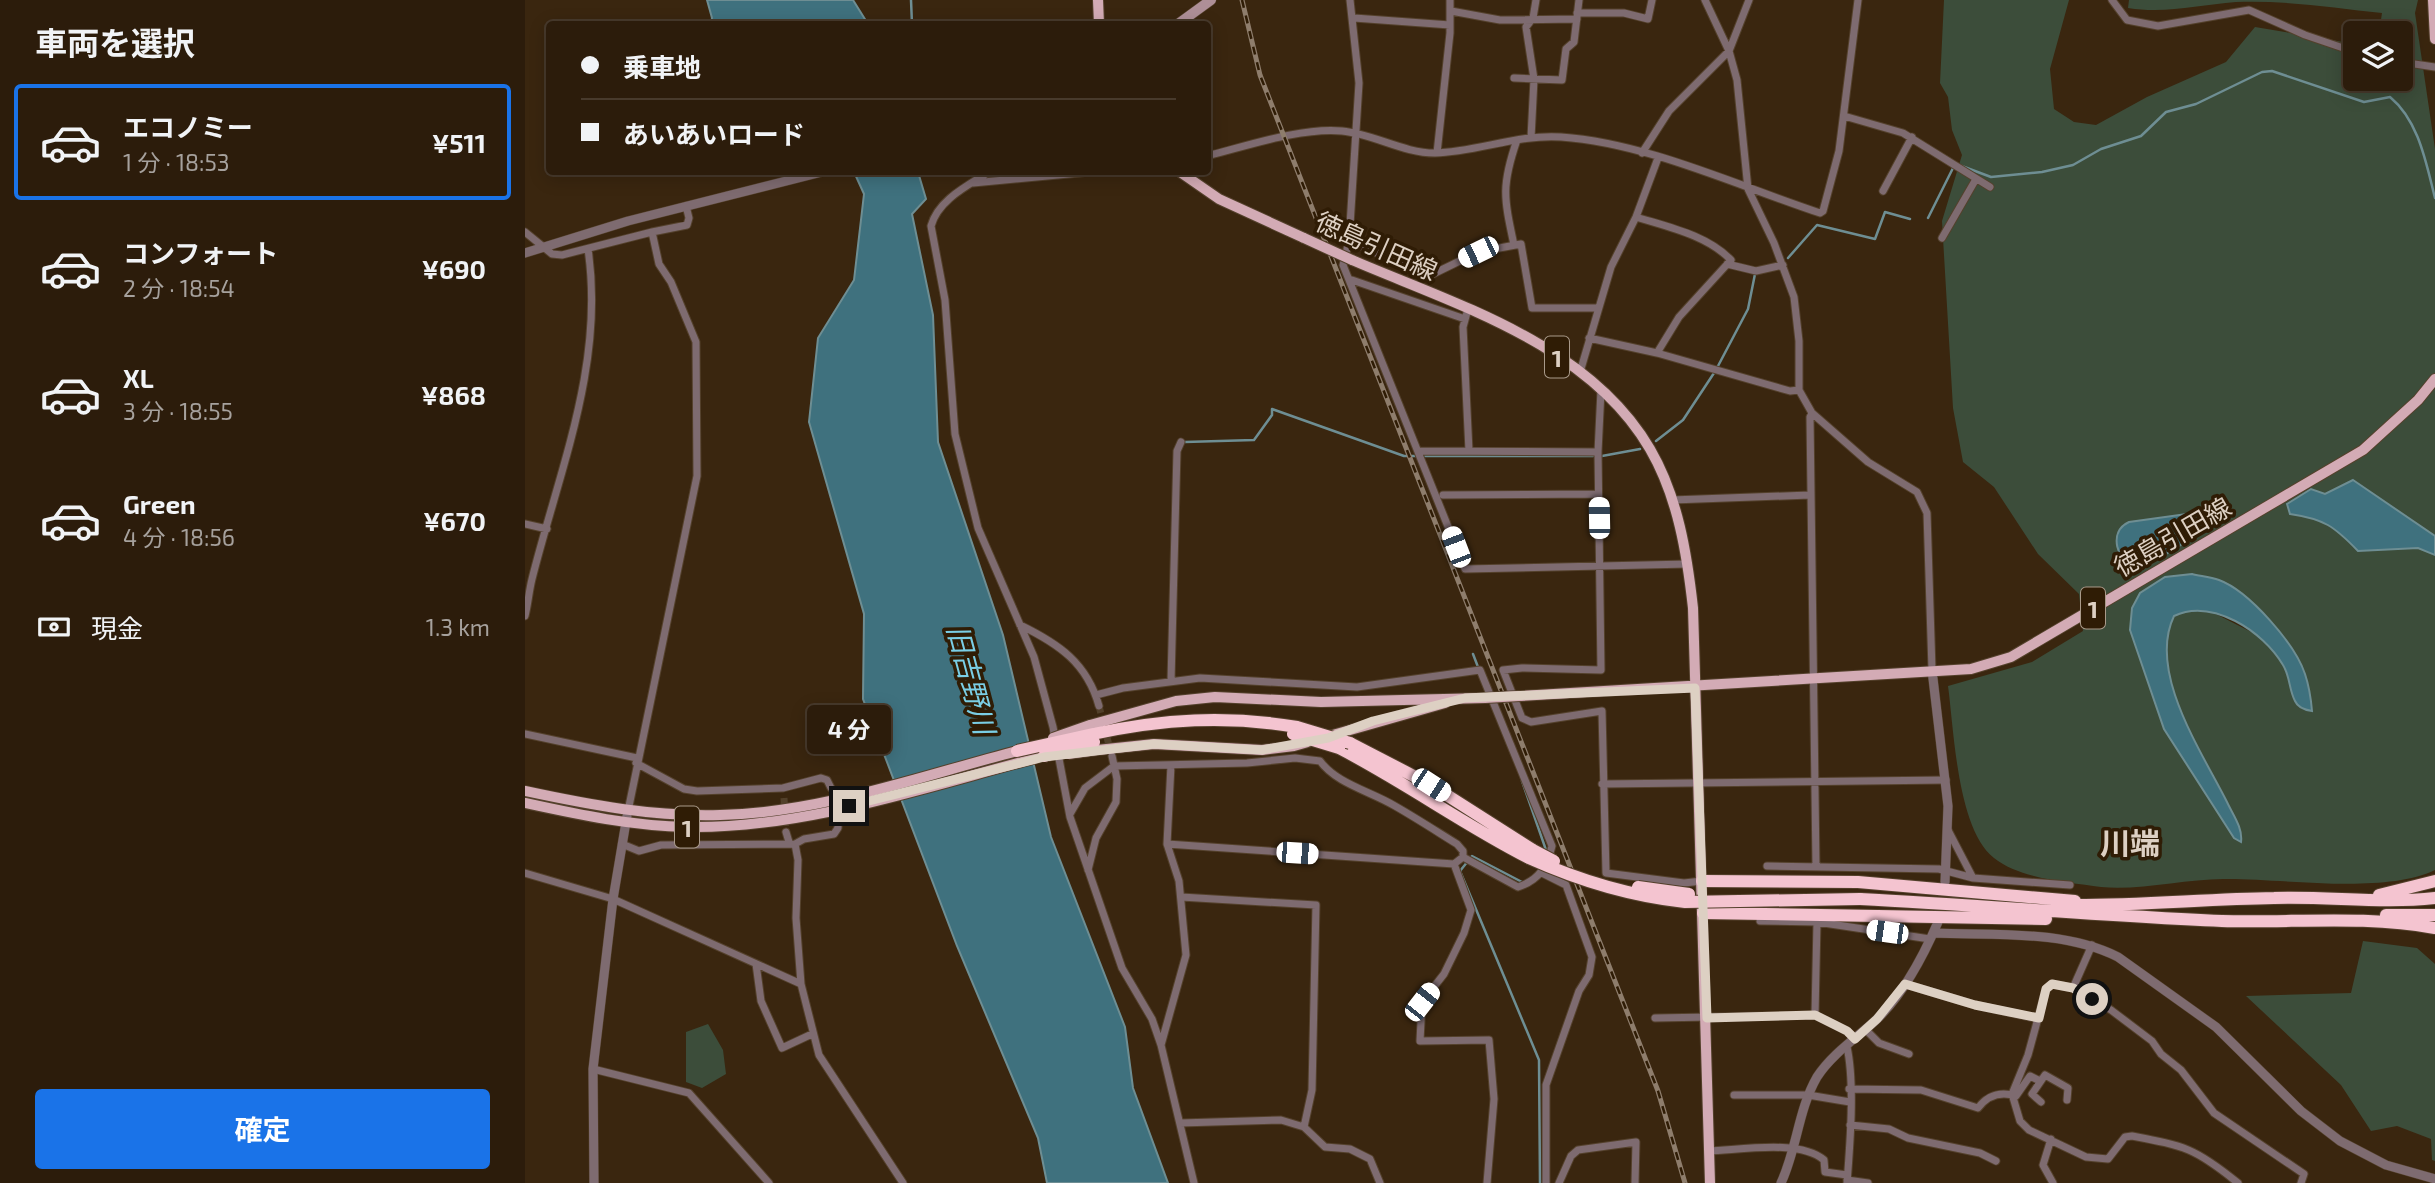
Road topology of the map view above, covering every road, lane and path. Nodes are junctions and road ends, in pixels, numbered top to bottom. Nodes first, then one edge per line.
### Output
1 (1098, 0) edge
2 (1211, 0) edge
3 (1350, 0) edge
4 (1450, 0) edge
5 (1536, 0) edge
6 (1579, 0) edge
7 (1652, 0) edge
8 (1705, 0) edge
9 (1749, 0) edge
10 (1858, 0) edge
11 (2112, 0) edge
12 (2433, 0) edge
13 (1451, 11) junction
14 (1577, 16) junction
15 (1354, 18) junction
16 (1534, 18) junction
17 (1098, 21) edge
18 (1182, 21) edge
19 (1450, 25) junction
20 (2435, 39) edge
21 (2343, 48) edge
22 (1729, 51) junction
23 (2413, 64) edge
24 (2435, 67) edge
25 (1514, 78) dead end
26 (1534, 79) junction
27 (1844, 116) junction
28 (1355, 134) junction
29 (1531, 138) junction
30 (1912, 138) junction
31 (1517, 139) junction
32 (1437, 153) junction
33 (1642, 153) junction
34 (1211, 155) edge
35 (1658, 158) junction
36 (810, 175) edge
37 (984, 175) edge
38 (1058, 175) edge
39 (1183, 175) edge
40 (1976, 179) junction
41 (972, 183) junction
42 (1990, 187) dead end
43 (1748, 189) junction
44 (1883, 191) dead end
45 (689, 205) junction
46 (1636, 217) junction
47 (525, 232) edge
48 (652, 232) junction
49 (1942, 238) dead end
50 (1349, 241) junction
51 (1514, 245) junction
52 (544, 249) junction
53 (588, 249) junction
54 (525, 253) edge
55 (1727, 264) junction
56 (1783, 265) junction
57 (1352, 280) junction
58 (1596, 308) junction
59 (1466, 314) junction
60 (1589, 338) junction
61 (1657, 353) junction
62 (1580, 372) junction
63 (2435, 379) edge
64 (1601, 390) junction
65 (1799, 390) junction
66 (1812, 413) junction
67 (1181, 442) dead end
68 (1469, 451) junction
69 (1598, 452) junction
70 (1420, 454) junction
71 (1598, 494) junction
72 (1443, 495) dead end
73 (1809, 495) junction
74 (1672, 500) junction
75 (525, 524) edge
76 (547, 529) junction
77 (1688, 564) junction
78 (1599, 566) junction
79 (528, 590) edge
80 (525, 616) edge
81 (1019, 625) junction
82 (1932, 670) junction
83 (1812, 678) junction
84 (1171, 681) junction
85 (1321, 687) junction
86 (1695, 688) junction
87 (1096, 695) junction
88 (1465, 698) junction
89 (1321, 702) junction
90 (1099, 706) tunnel mouth
91 (525, 734) edge
92 (1093, 738) junction
93 (1328, 738) junction
94 (1017, 751) joint
95 (1112, 756) tunnel mouth
96 (1044, 757) joint
97 (637, 761) junction
98 (1320, 761) junction
99 (1171, 765) junction
100 (1114, 766) junction
101 (1946, 780) junction
102 (1814, 783) junction
103 (1602, 784) junction
104 (1699, 785) junction
105 (783, 788) junction
106 (831, 789) dead end
107 (525, 791) edge
108 (784, 798) tunnel mouth
109 (848, 801) junction
110 (525, 803) edge
111 (628, 811) junction
112 (1070, 814) junction
113 (838, 818) dead end
114 (626, 823) junction
115 (1948, 830) junction
116 (786, 832) tunnel mouth
117 (792, 843) junction
118 (622, 844) junction
119 (1167, 844) junction
120 (1464, 858) junction
121 (1454, 864) junction
122 (1767, 866) dead end
123 (1816, 866) junction
124 (1947, 871) junction
125 (1088, 872) junction
126 (525, 873) edge
127 (1542, 873) junction
128 (1973, 878) junction
129 (1702, 881) junction
130 (2435, 881) edge
131 (1945, 882) dead end
132 (2070, 885) dead end
133 (1860, 896) junction
134 (1181, 897) junction
135 (2435, 898) edge
136 (613, 899) junction
137 (2358, 899) junction
138 (2115, 904) junction
139 (1703, 912) junction
140 (2435, 915) edge
141 (2123, 916) junction
142 (2363, 919) junction
143 (1760, 921) dead end
144 (1817, 922) junction
145 (1938, 922) dead end
146 (2435, 928) edge
147 (1932, 936) junction
148 (2092, 945) junction
149 (756, 964) junction
150 (801, 984) junction
151 (1905, 984) junction
152 (2073, 988) junction
153 (1815, 1015) junction
154 (1655, 1018) dead end
155 (1707, 1018) junction
156 (2039, 1018) junction
157 (1865, 1029) junction
158 (812, 1034) junction
159 (1855, 1039) junction
160 (1161, 1045) junction
161 (1847, 1047) junction
162 (1909, 1054) dead end
163 (593, 1069) junction
164 (2041, 1081) junction
165 (1849, 1089) junction
166 (2012, 1094) junction
167 (1734, 1095) dead end
168 (1808, 1095) junction
169 (2067, 1100) dead end
170 (1850, 1102) junction
171 (2041, 1102) dead end
172 (1180, 1123) junction
173 (1850, 1125) junction
174 (1304, 1127) junction
175 (2051, 1139) junction
176 (1794, 1148) junction
177 (1709, 1151) junction
178 (1996, 1161) dead end
179 (1847, 1179) edge
180 (2435, 1180) edge
181 (594, 1183) edge
182 (769, 1183) edge
183 (903, 1183) edge
184 (1194, 1183) edge
185 (1380, 1183) edge
186 (1487, 1183) edge
187 (1546, 1183) edge
188 (1559, 1183) edge
189 (1635, 1183) edge
190 (1710, 1183) edge
191 (1781, 1183) edge
192 (1868, 1183) edge
193 (2053, 1183) edge
194 (2238, 1183) edge
195 (2301, 1183) edge

1 - 17 main road
2 - 18 main road
3 - 15 street
4 - 13 street
5 - 16 street
6 - 14 street
7 - 14 street
8 - 22 street
9 - 22 street
10 - 27 street
11 - 21 street
12 - 20 main road
13 - 16 street
13 - 19 street
14 - 16 street
14 - 26 street
15 - 19 street
15 - 28 street
16 - 26 street
19 - 32 street
22 - 33 street
22 - 43 street
23 - 24 street
25 - 26 street
26 - 29 street
27 - 30 street
27 - 43 street
28 - 32 street
28 - 34 street
28 - 50 street
29 - 31 street
29 - 33 street
30 - 40 street
30 - 44 street
31 - 32 street
31 - 51 street
33 - 35 street
35 - 43 street
35 - 46 street
36 - 45 street
37 - 41 street
38 - 41 street
39 - 59 main road, 徳島引田線 / 1, bridge
40 - 42 street
40 - 49 street
41 - 81 street
43 - 56 street
45 - 48 street
45 - 52 street
46 - 55 street
46 - 58 street
47 - 52 street
48 - 53 street
48 - 97 street
50 - 51 street
50 - 57 street
51 - 58 street
52 - 53 street
52 - 54 street
53 - 76 street
55 - 56 street
55 - 61 street
56 - 65 street
57 - 59 street
57 - 70 street
58 - 60 street
59 - 62 main road, 徳島引田線 / 1
59 - 68 street
60 - 61 street
60 - 62 street
61 - 65 street
62 - 64 main road, 徳島引田線 / 1
63 - 82 main road, 徳島引田線 / 1
64 - 69 street
64 - 74 main road, 徳島引田線 / 1
65 - 66 street
66 - 73 street
66 - 82 street
67 - 84 street
68 - 69 street
68 - 70 street
69 - 71 street
70 - 78 street
71 - 72 street
71 - 78 street
73 - 74 street
73 - 83 street
74 - 77 main road, 徳島引田線 / 1
75 - 76 street
76 - 79 street
77 - 78 street
77 - 86 main road, 徳島引田線 / 1
78 - 103 street
79 - 80 street
81 - 87 street
81 - 112 street
82 - 83 main road, 徳島引田線 / 1
82 - 101 street
83 - 86 main road, 徳島引田線 / 1
83 - 102 street
84 - 85 street
84 - 87 street
85 - 89 street
85 - 127 street
86 - 88 main road, 徳島引田線 / 1, bridge
86 - 104 main road
87 - 90 street
88 - 89 main road, 徳島引田線 / 1
88 - 93 main road, 徳島引田線 / 1
89 - 92 main road, 徳島引田線 / 1
91 - 97 street
92 - 93 main road, 徳島引田線 / 1
92 - 94 highway, bridge
92 - 96 highway, bridge
92 - 133 highway, bridge
93 - 98 street
94 - 109 main road, 1
95 - 100 street
96 - 109 main road, 1
97 - 105 street
97 - 111 street
98 - 99 street
98 - 120 street
99 - 100 street
99 - 119 street
100 - 112 street
100 - 125 street
101 - 102 street
101 - 115 street
102 - 104 street
102 - 123 street
103 - 104 street
103 - 129 street
104 - 129 main road
105 - 106 street
105 - 108 street
107 - 111 main road, 1
109 - 111 main road, 1
109 - 114 main road, 1
110 - 114 main road, 1
111 - 114 street
112 - 125 street
113 - 117 street
114 - 118 street
115 - 124 street
115 - 128 street
116 - 117 street
117 - 118 street
117 - 150 street
118 - 136 street
119 - 121 street
119 - 134 street
120 - 121 street
120 - 127 street
121 - 186 street
122 - 123 street
123 - 124 street
124 - 128 street
124 - 131 street
125 - 160 street
126 - 136 street
127 - 187 street
128 - 132 street
129 - 138 highway
129 - 139 main road
130 - 137 highway
133 - 138 highway
133 - 141 highway
134 - 160 street
134 - 174 street
135 - 137 highway
136 - 149 street
136 - 163 street
137 - 138 highway
139 - 141 highway
139 - 155 main road
140 - 142 highway
141 - 142 highway
142 - 146 highway
143 - 144 street
144 - 147 street
144 - 153 street
145 - 147 street
147 - 148 street
147 - 151 street
148 - 152 street
148 - 180 street
149 - 150 street
149 - 158 street
150 - 158 street
151 - 156 street
151 - 157 street
152 - 156 street
152 - 195 street
153 - 155 street
153 - 159 street
154 - 155 street
155 - 177 main road
156 - 166 street
157 - 159 street
157 - 162 street
158 - 183 street
159 - 161 street
160 - 172 street
161 - 165 street
161 - 168 street
163 - 181 street
163 - 182 street
164 - 166 street
164 - 169 street
164 - 171 street
165 - 166 street
165 - 170 street
166 - 175 street
167 - 168 street
168 - 170 street
168 - 176 street
170 - 173 street
172 - 174 street
172 - 184 street
173 - 178 street
173 - 179 street
174 - 185 street
175 - 193 street
175 - 194 street
176 - 177 street
176 - 179 street
176 - 191 street
177 - 190 main road
179 - 192 street
188 - 189 street

